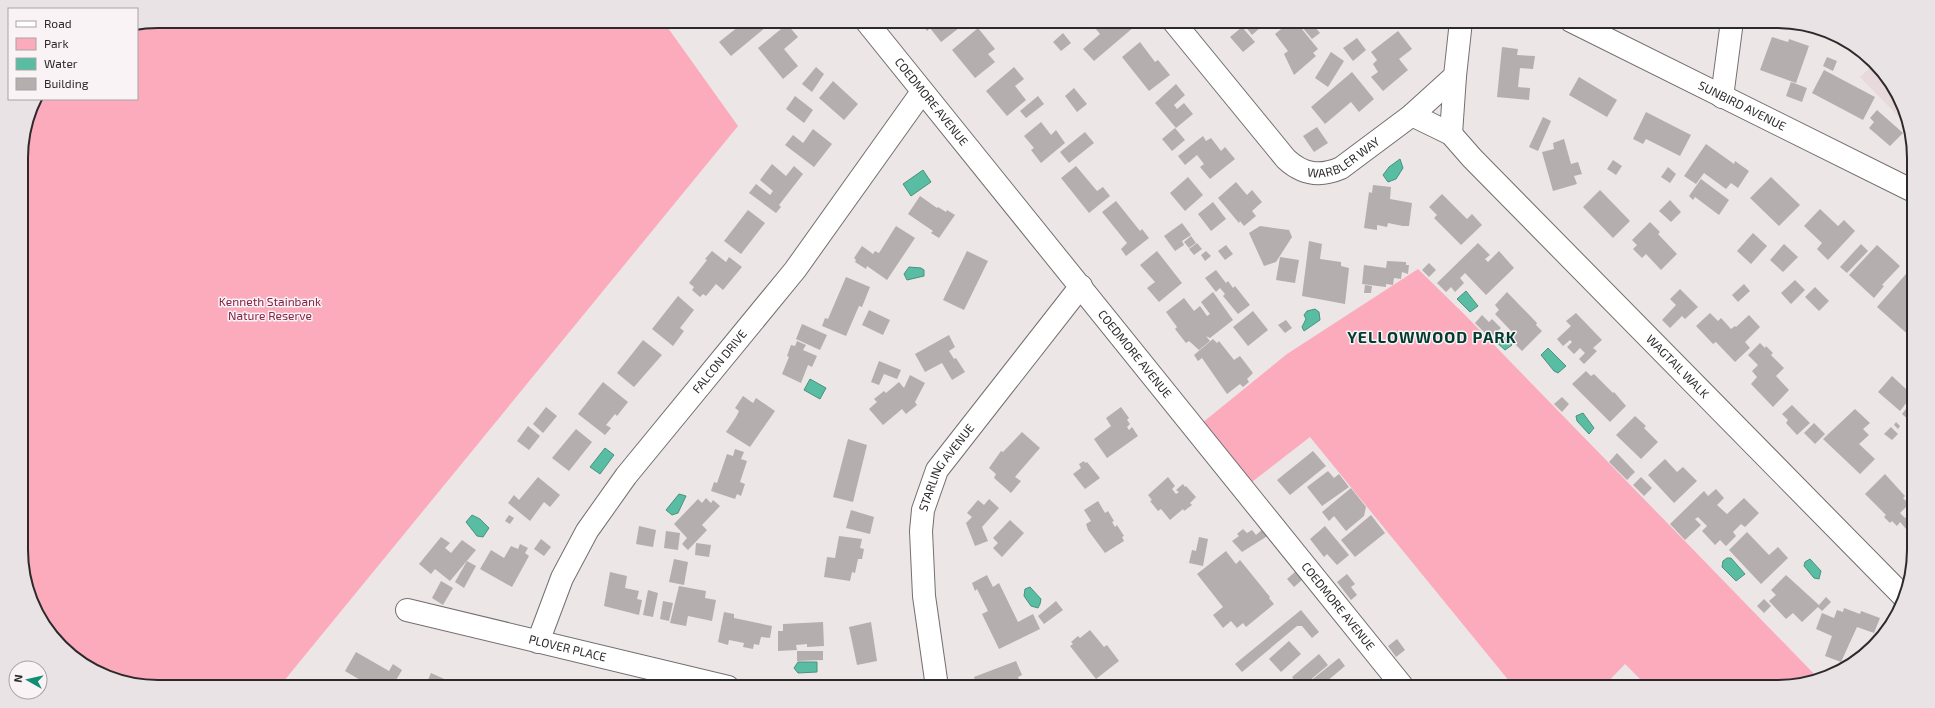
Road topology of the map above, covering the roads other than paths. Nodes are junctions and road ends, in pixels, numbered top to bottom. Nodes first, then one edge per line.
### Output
1 (872, 28) edge
2 (1179, 28) edge
3 (1460, 28) edge
4 (1585, 28) edge
5 (1731, 28) edge
6 (1455, 76) junction
7 (922, 92) junction
8 (1722, 97) junction
9 (1412, 115) junction
10 (1451, 134) junction
11 (1907, 188) edge
12 (1081, 286) junction
13 (1900, 593) edge
14 (407, 610) dead end
15 (538, 642) junction
16 (698, 680) edge
17 (936, 680) edge
18 (1397, 680) edge

1 - 7 street, COEDMORE AVENUE
2 - 9 street, WARBLER WAY
3 - 6 street
4 - 8 street, SUNBIRD AVENUE
5 - 8 street
6 - 9 street, WARBLER WAY
6 - 10 street
7 - 12 street, COEDMORE AVENUE
7 - 15 street, FALCON DRIVE
8 - 11 street, SUNBIRD AVENUE
9 - 10 street, WAGTAIL WALK
10 - 13 street, WAGTAIL WALK
12 - 17 street, STARLING AVENUE
12 - 18 street, COEDMORE AVENUE
14 - 15 street, PLOVER PLACE
15 - 16 street, PLOVER PLACE

